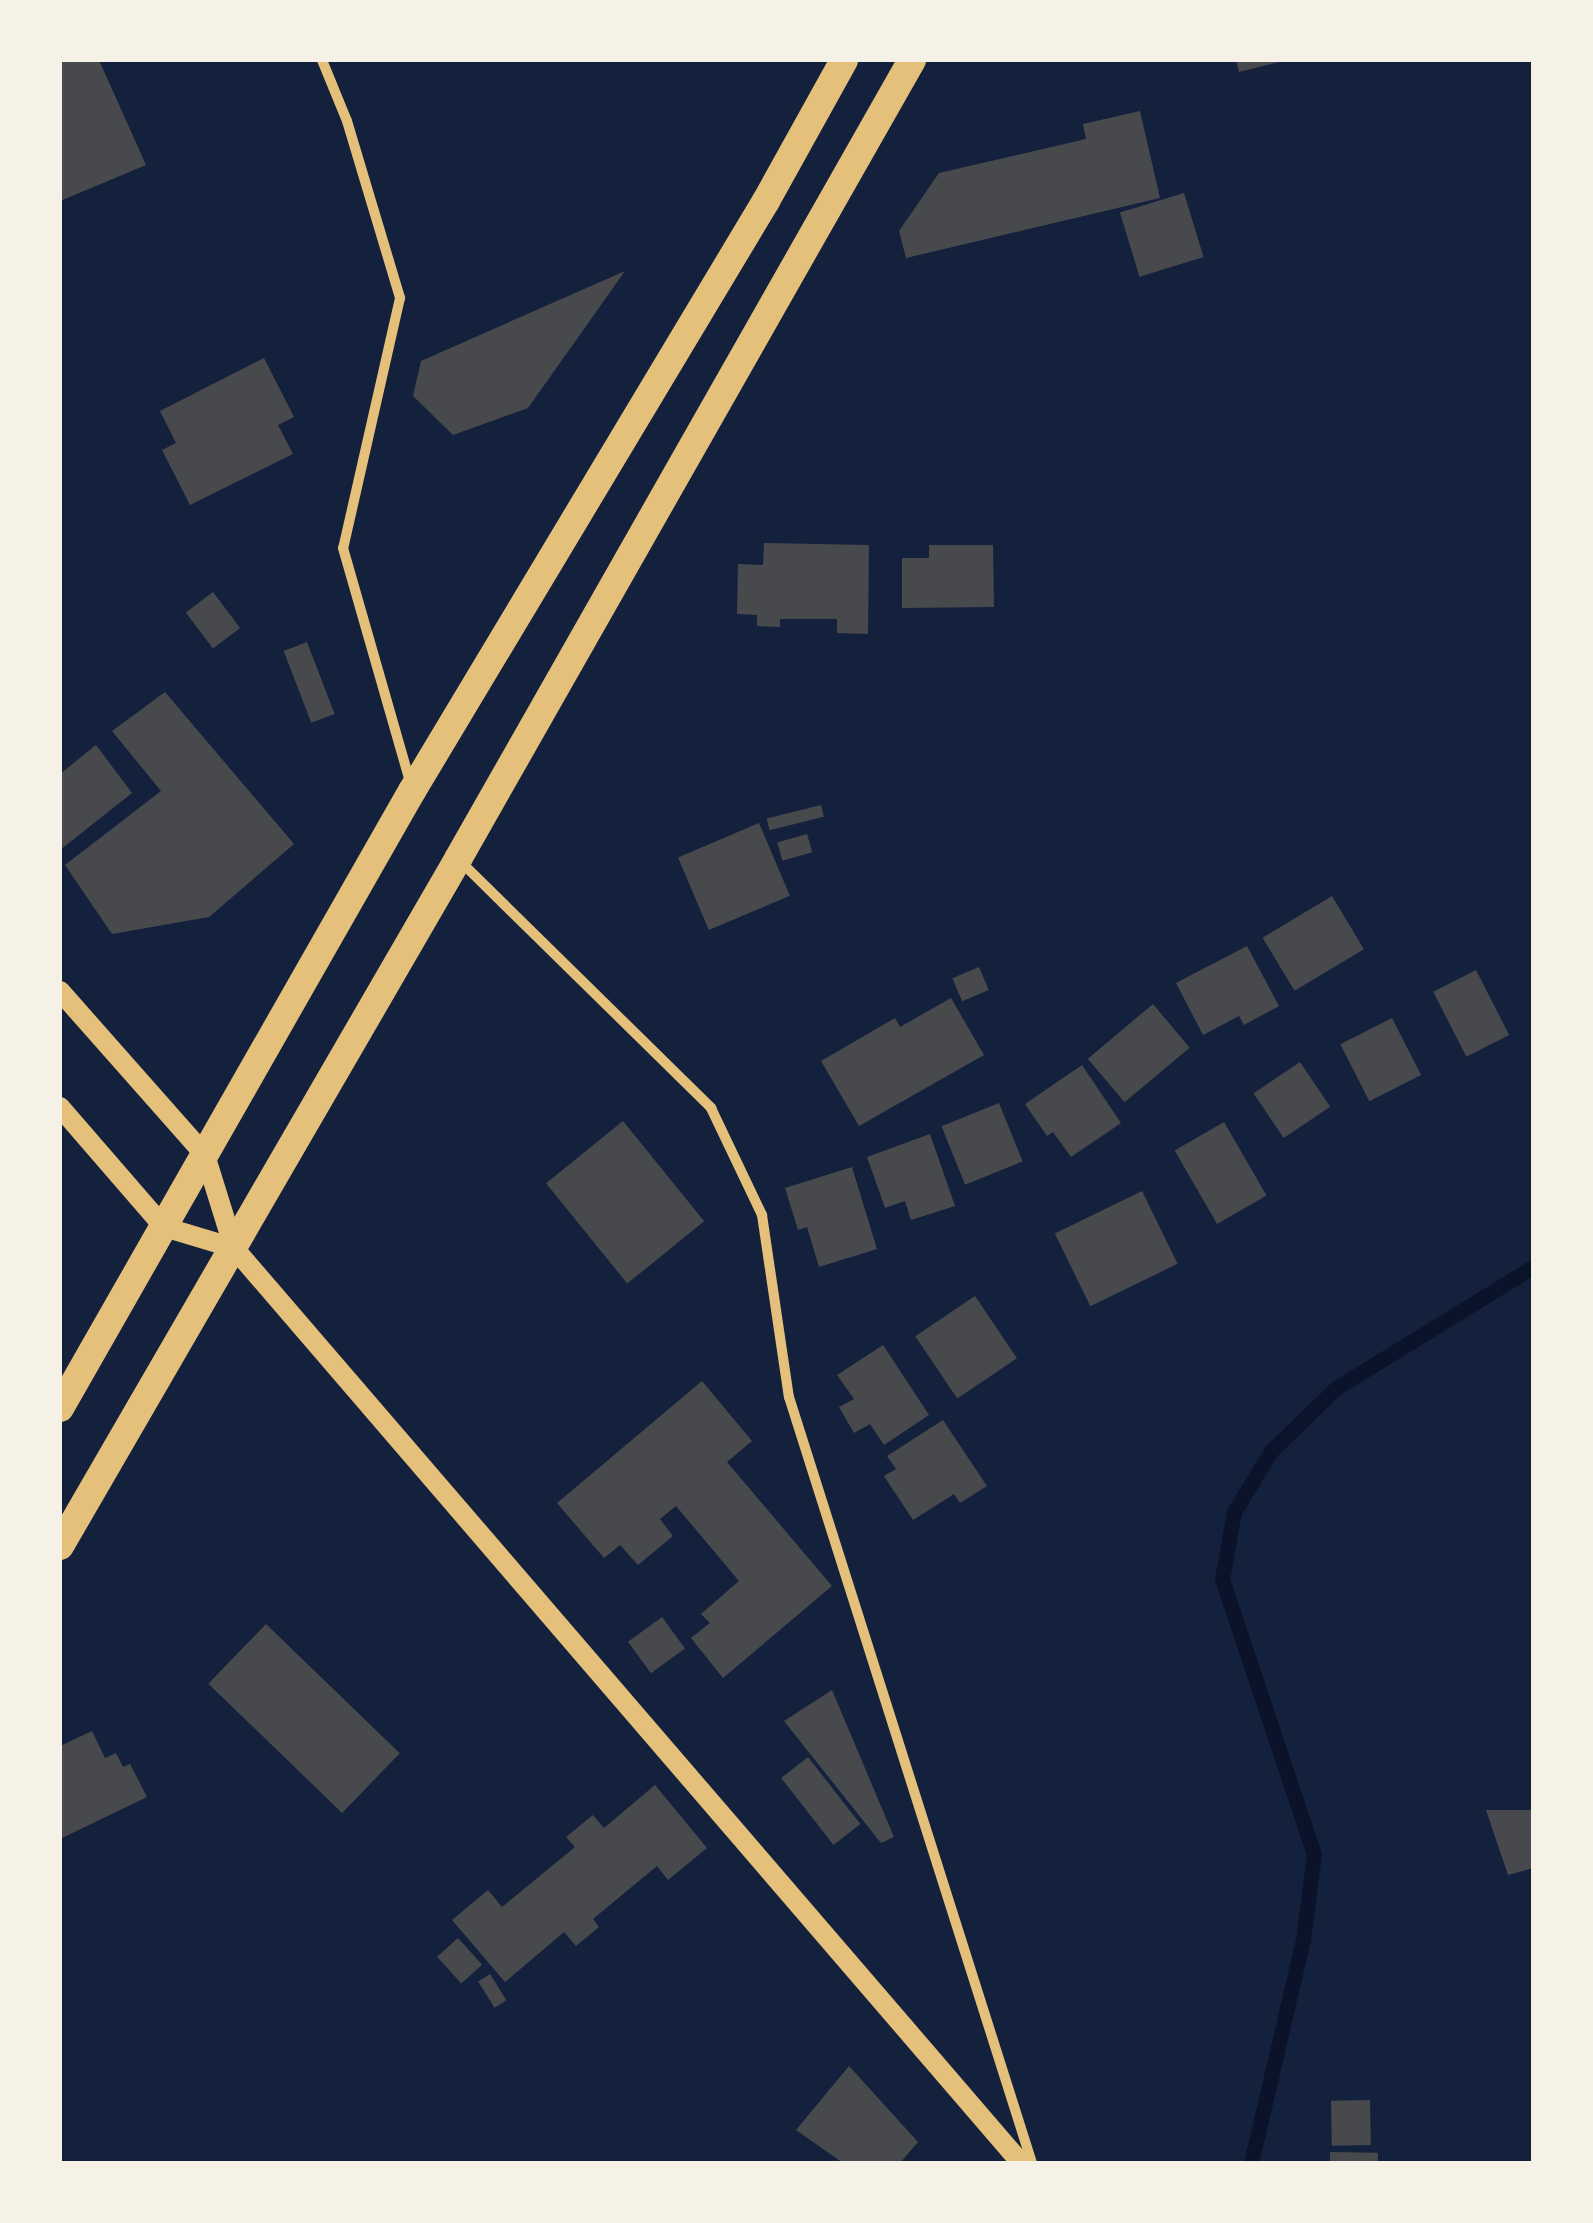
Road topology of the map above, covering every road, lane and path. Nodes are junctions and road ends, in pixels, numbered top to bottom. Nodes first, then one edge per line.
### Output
1 (322, 60) edge
2 (844, 60) edge
3 (912, 60) edge
4 (412, 790) junction
5 (458, 860) junction
6 (60, 992) edge
7 (60, 1107) edge
8 (204, 1155) junction
9 (164, 1227) junction
10 (234, 1248) junction
11 (60, 1408) edge
12 (60, 1546) edge
13 (1021, 2163) edge
14 (1032, 2163) edge

1 - 4 street
2 - 4 highway
3 - 5 highway
4 - 8 highway
5 - 10 highway
5 - 14 street
6 - 8 main road
7 - 9 main road
8 - 9 highway
8 - 10 main road
9 - 10 main road
9 - 11 highway
10 - 12 highway
10 - 13 main road

